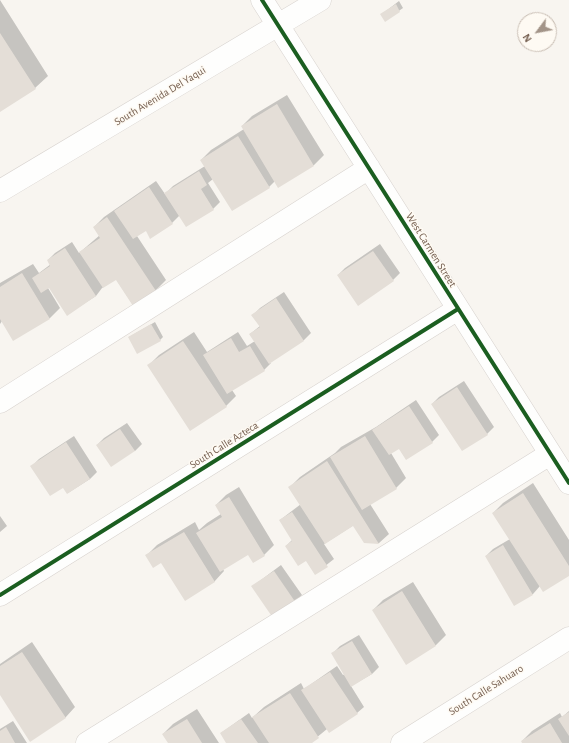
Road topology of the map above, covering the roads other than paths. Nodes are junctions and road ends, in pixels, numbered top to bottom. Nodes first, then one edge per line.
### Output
1 (262, 0) edge
2 (320, 0) edge
3 (278, 26) junction
4 (369, 168) junction
5 (0, 191) edge
6 (458, 309) junction
7 (0, 402) edge
8 (550, 454) junction
9 (569, 484) edge
10 (0, 595) edge
11 (569, 638) edge
12 (87, 743) edge
13 (402, 743) edge

1 - 3 street, West Carmen Street
2 - 3 street, South Avenida Del Yaqui
3 - 4 street, West Carmen Street
3 - 5 street, South Avenida Del Yaqui
4 - 6 street, West Carmen Street
4 - 7 street
6 - 8 street, West Carmen Street
6 - 10 street, South Calle Azteca
8 - 9 street, West Carmen Street
8 - 12 street
11 - 13 street, South Calle Sahuaro

